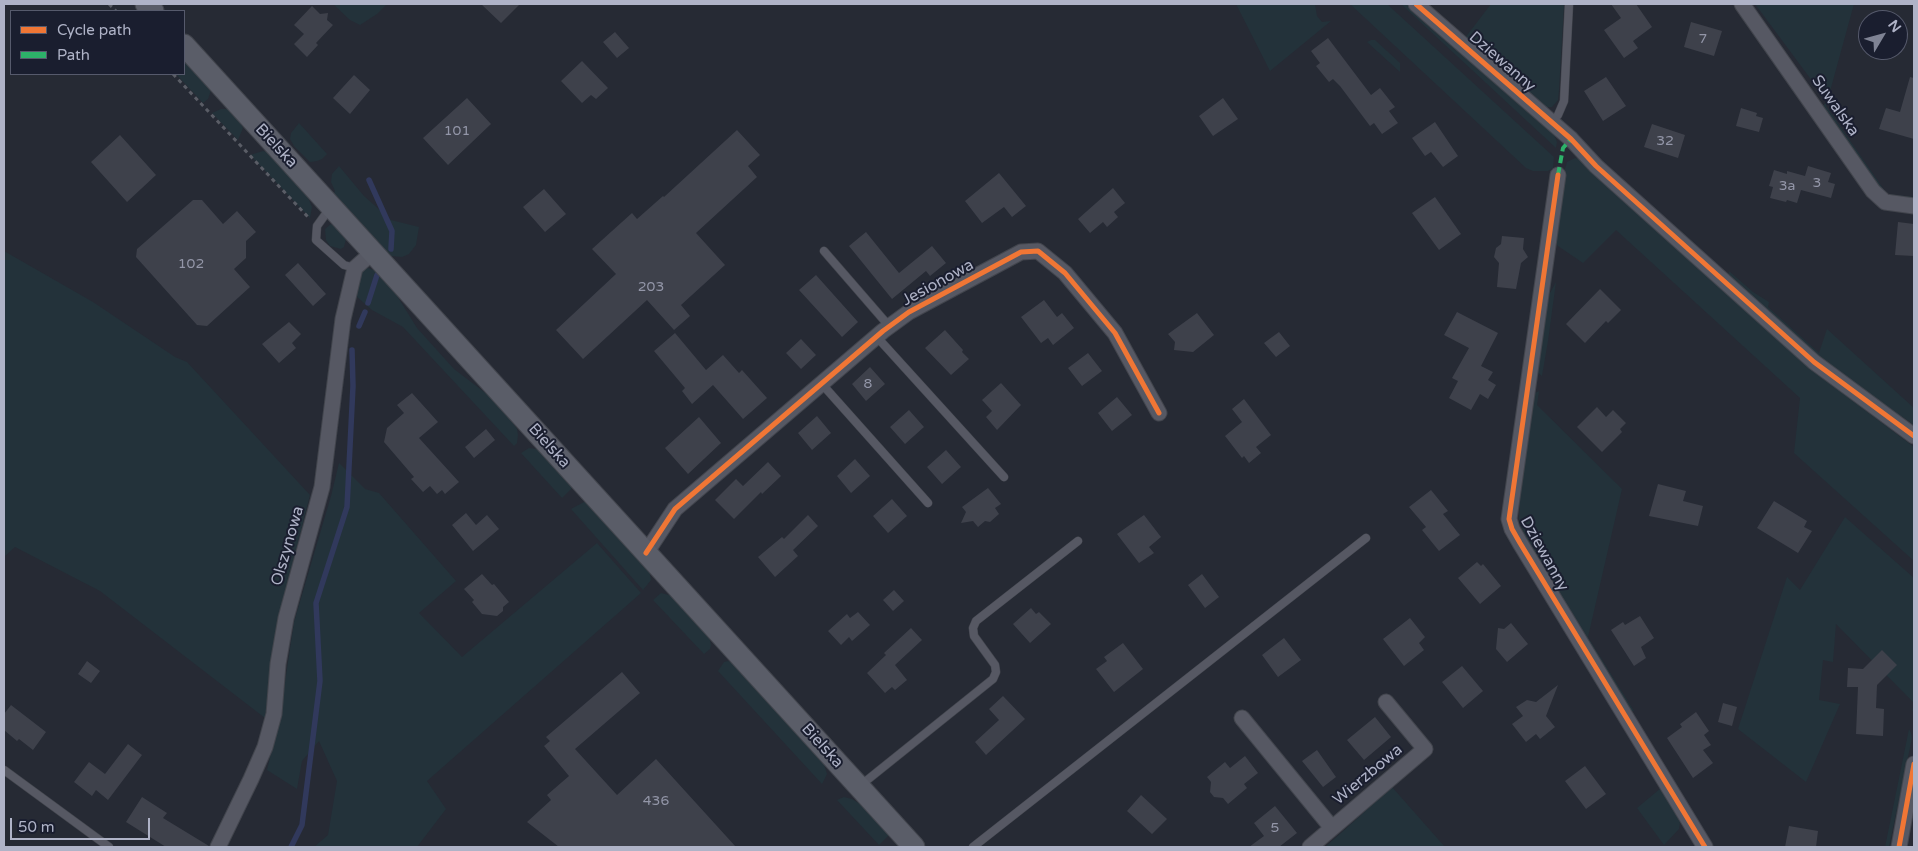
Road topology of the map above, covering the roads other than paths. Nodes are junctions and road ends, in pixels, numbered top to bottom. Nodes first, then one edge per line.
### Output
1 (1416, 4) edge
2 (1569, 4) edge
3 (1742, 4) edge
4 (185, 46) edge
5 (1552, 122) junction
6 (1558, 175) dead end
7 (332, 206) junction
8 (1914, 206) edge
9 (824, 251) dead end
10 (373, 252) junction
11 (356, 268) junction
12 (889, 326) junction
13 (876, 336) junction
14 (821, 384) junction
15 (1158, 413) dead end
16 (1914, 436) edge
17 (1004, 476) dead end
18 (928, 503) dead end
19 (1366, 538) dead end
20 (1078, 541) dead end
21 (646, 553) junction
22 (1386, 702) dead end
23 (1242, 718) dead end
24 (1914, 764) edge
25 (4, 770) edge
26 (859, 787) junction
27 (1332, 828) junction
28 (109, 847) edge
29 (218, 847) edge
30 (914, 847) edge
31 (973, 847) edge
32 (1310, 847) edge
33 (1706, 847) edge
34 (1899, 847) edge

1 - 5 street, Dziewanny
2 - 5 lane
3 - 8 street, Suwalska
4 - 7 main road, Bielska
5 - 16 street, Dziewanny
6 - 33 street, Dziewanny
7 - 10 main road, Bielska
7 - 11 lane
9 - 12 lane
10 - 11 street
10 - 21 main road, Bielska
11 - 29 street, Olszynowa
12 - 13 street, Jesionowa
12 - 15 street, Jesionowa
13 - 14 street, Jesionowa
13 - 17 lane
14 - 18 lane
14 - 21 street, Jesionowa
19 - 31 lane
20 - 26 lane
21 - 26 main road, Bielska
22 - 27 street, Wierzbowa
23 - 27 street, Wierzbowa
24 - 34 street
25 - 28 lane
26 - 30 main road, Bielska
27 - 32 street, Wierzbowa

